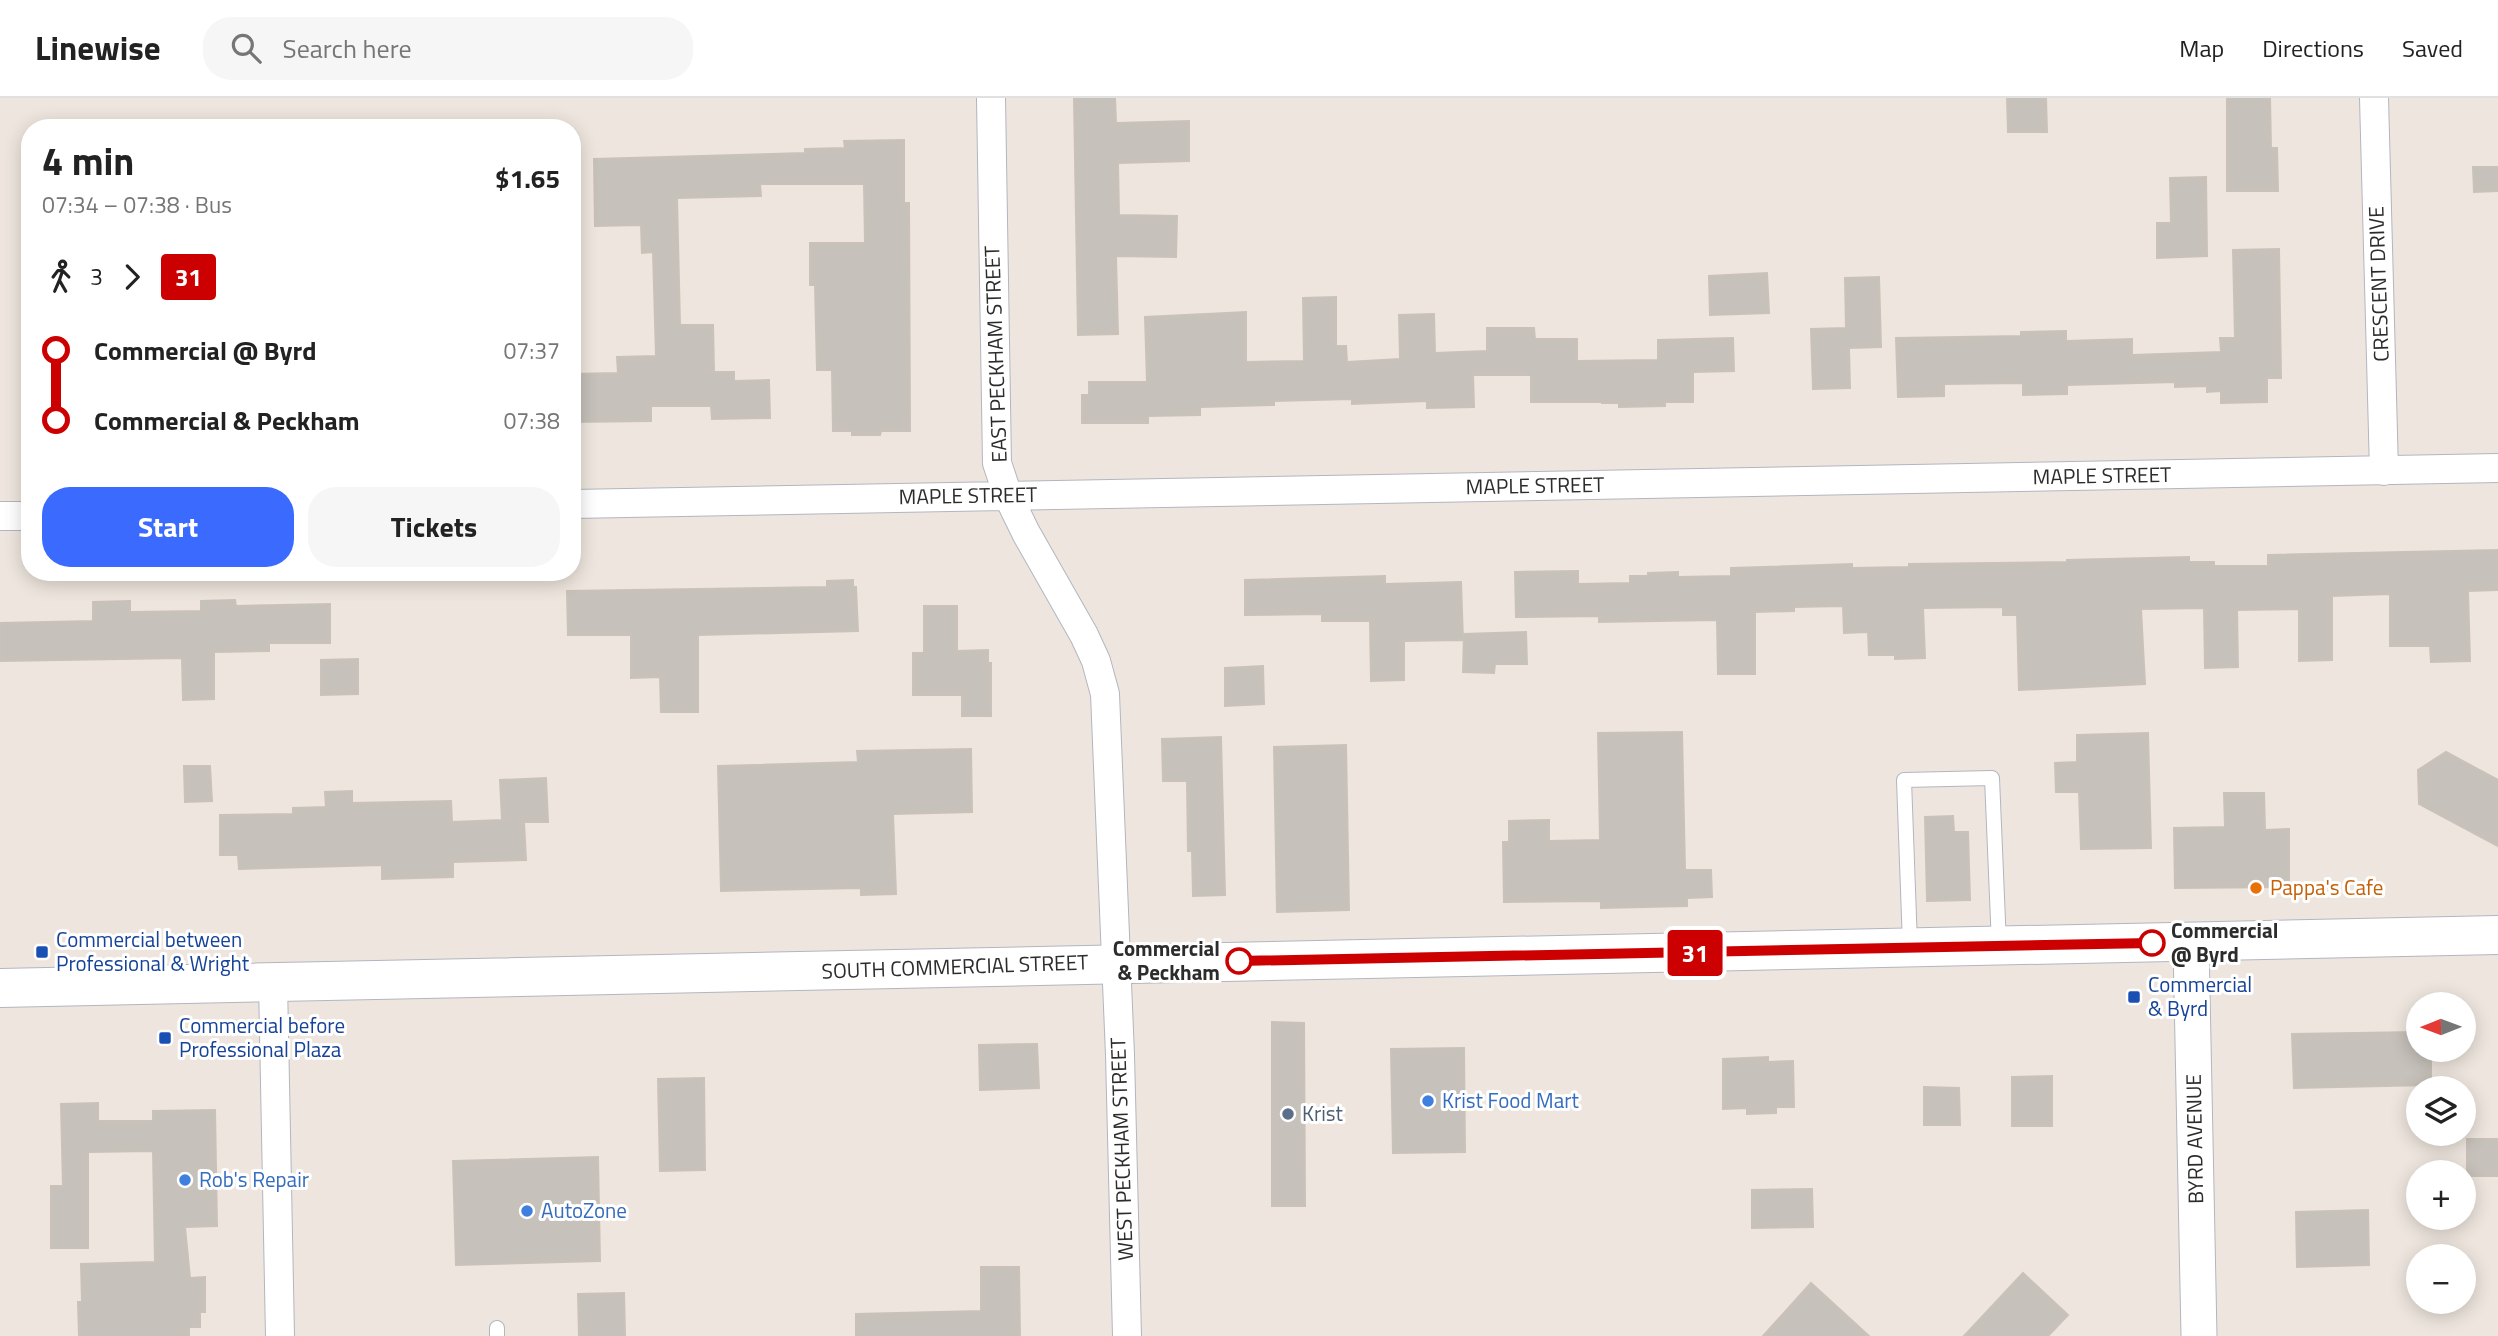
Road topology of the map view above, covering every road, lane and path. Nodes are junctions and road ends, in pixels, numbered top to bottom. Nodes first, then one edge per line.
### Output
1 (991, 98) edge
2 (2374, 98) edge
3 (2498, 467) edge
4 (2384, 471) junction
5 (1008, 496) junction
6 (581, 504) edge
7 (0, 516) edge
8 (21, 516) edge
9 (2498, 935) edge
10 (2191, 943) junction
11 (1999, 947) junction
12 (1910, 949) junction
13 (1115, 963) junction
14 (273, 982) junction
15 (0, 988) edge
16 (280, 1336) edge
17 (1127, 1336) edge
18 (2199, 1336) edge

1 - 5 street, EAST PECKHAM STREET
2 - 4 street, CRESCENT DRIVE
3 - 4 street, MAPLE STREET
4 - 5 street, MAPLE STREET
5 - 6 street, MAPLE STREET
5 - 13 street, EAST PECKHAM STREET
7 - 8 street
9 - 10 main road, SOUTH COMMERCIAL STREET
10 - 11 main road, SOUTH COMMERCIAL STREET
10 - 18 street, BYRD AVENUE
11 - 12 main road, SOUTH COMMERCIAL STREET
11 - 12 lane
12 - 13 main road, SOUTH COMMERCIAL STREET
13 - 14 main road, SOUTH COMMERCIAL STREET
13 - 17 street, WEST PECKHAM STREET
14 - 15 main road, SOUTH COMMERCIAL STREET
14 - 16 street

